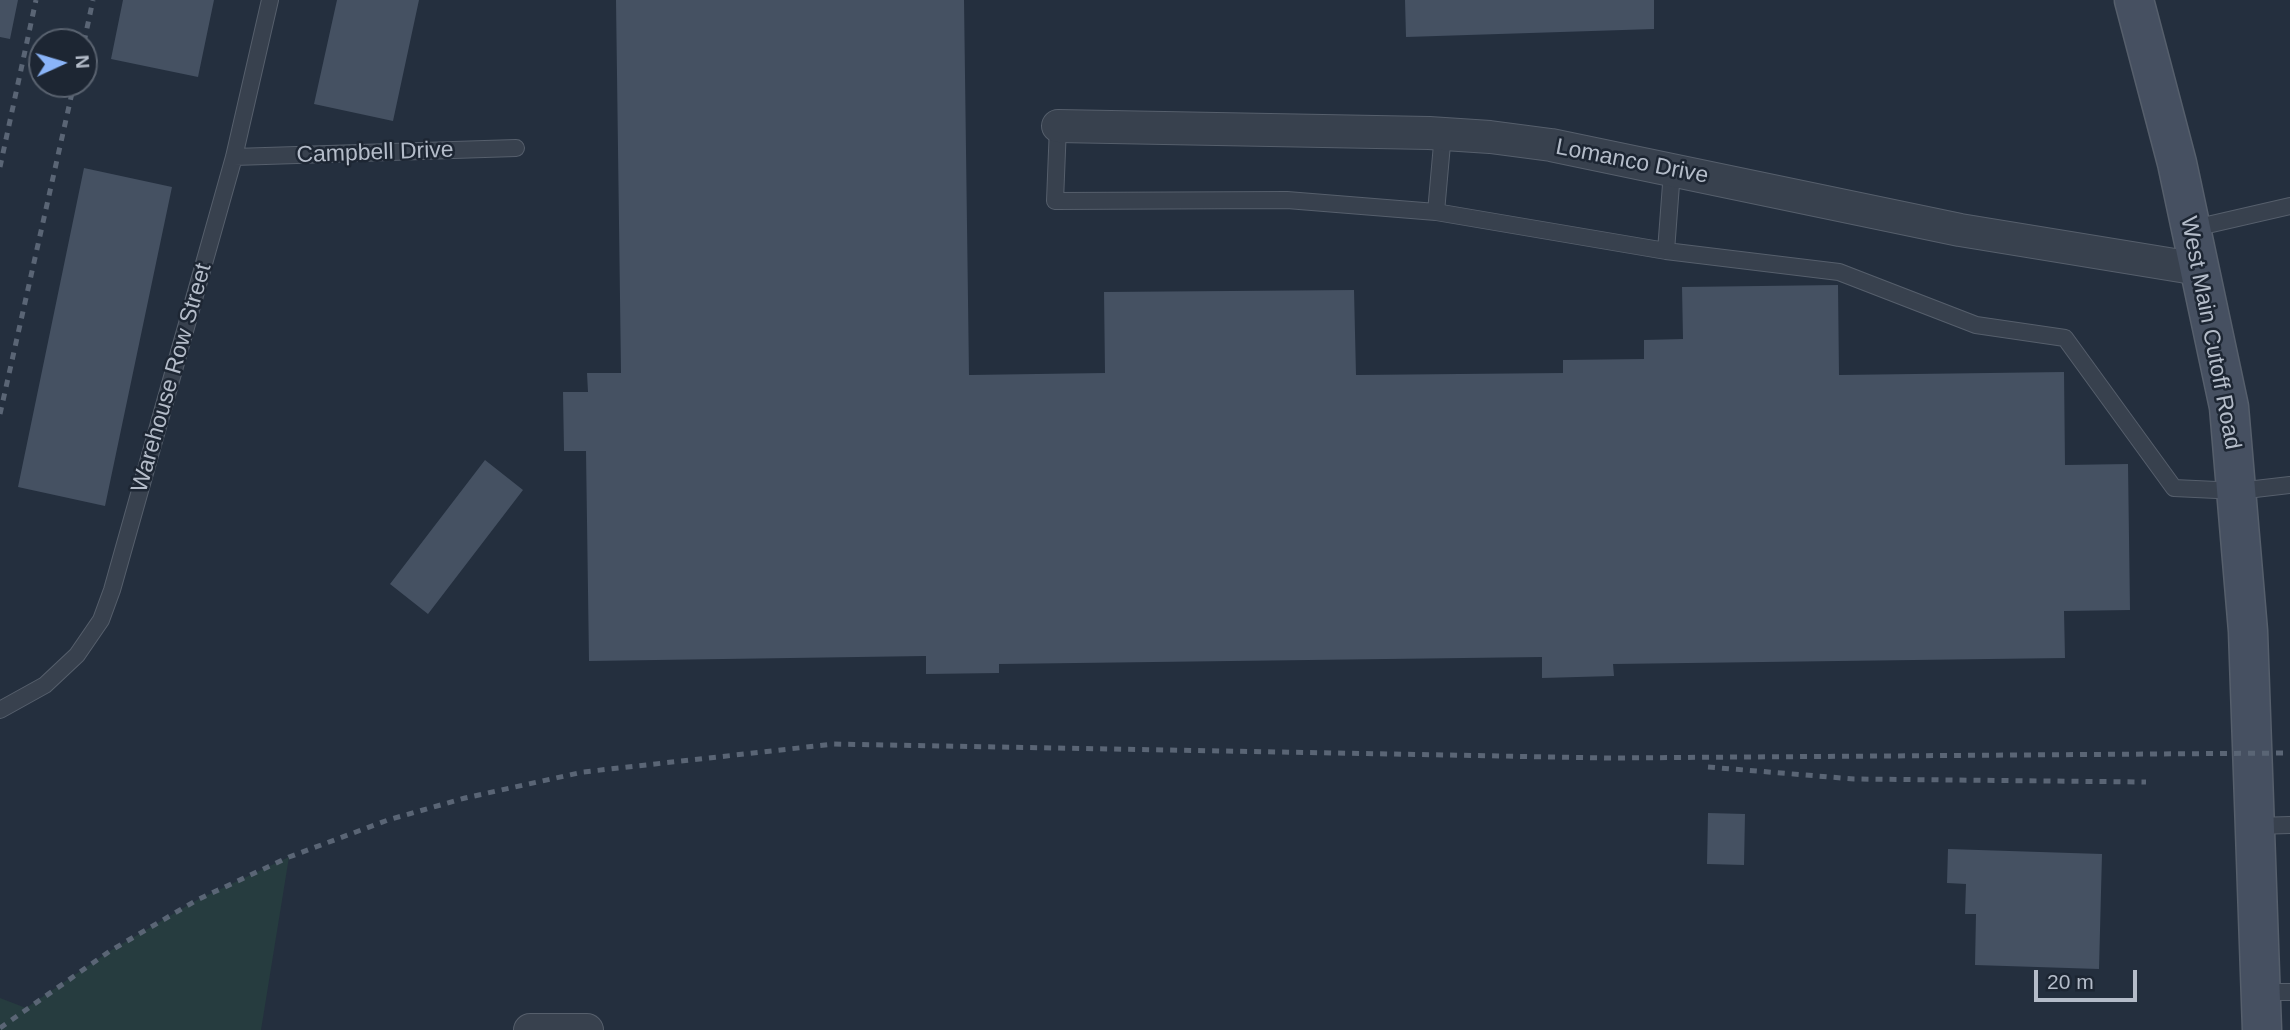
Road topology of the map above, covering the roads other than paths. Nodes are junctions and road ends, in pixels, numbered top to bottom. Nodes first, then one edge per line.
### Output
1 (270, 0) edge
2 (2134, 0) edge
3 (1058, 126) joint
4 (1443, 134) junction
5 (516, 148) dead end
6 (234, 158) junction
7 (1672, 171) junction
8 (2290, 206) edge
9 (1436, 212) junction
10 (2190, 229) junction
11 (1666, 251) junction
12 (2199, 269) junction
13 (2290, 485) edge
14 (2238, 491) junction
15 (0, 710) edge
16 (2273, 825) edge
17 (2276, 992) edge
18 (530, 1030) edge
19 (587, 1030) edge
20 (2262, 1030) edge

1 - 6 lane, Warehouse Row Street
2 - 10 main road, West Main Cutoff Road
3 - 4 street, Lomanco Drive
3 - 9 lane
4 - 7 street, Lomanco Drive
4 - 9 lane
5 - 6 lane, Campbell Drive
6 - 15 lane, Warehouse Row Street
7 - 11 lane
7 - 12 street, Lomanco Drive
8 - 10 lane
9 - 11 lane
10 - 12 main road, West Main Cutoff Road
11 - 14 lane
12 - 14 main road, West Main Cutoff Road
13 - 14 lane
14 - 16 main road, West Main Cutoff Road
16 - 17 main road, West Main Cutoff Road
17 - 20 main road, West Main Cutoff Road
18 - 19 street

